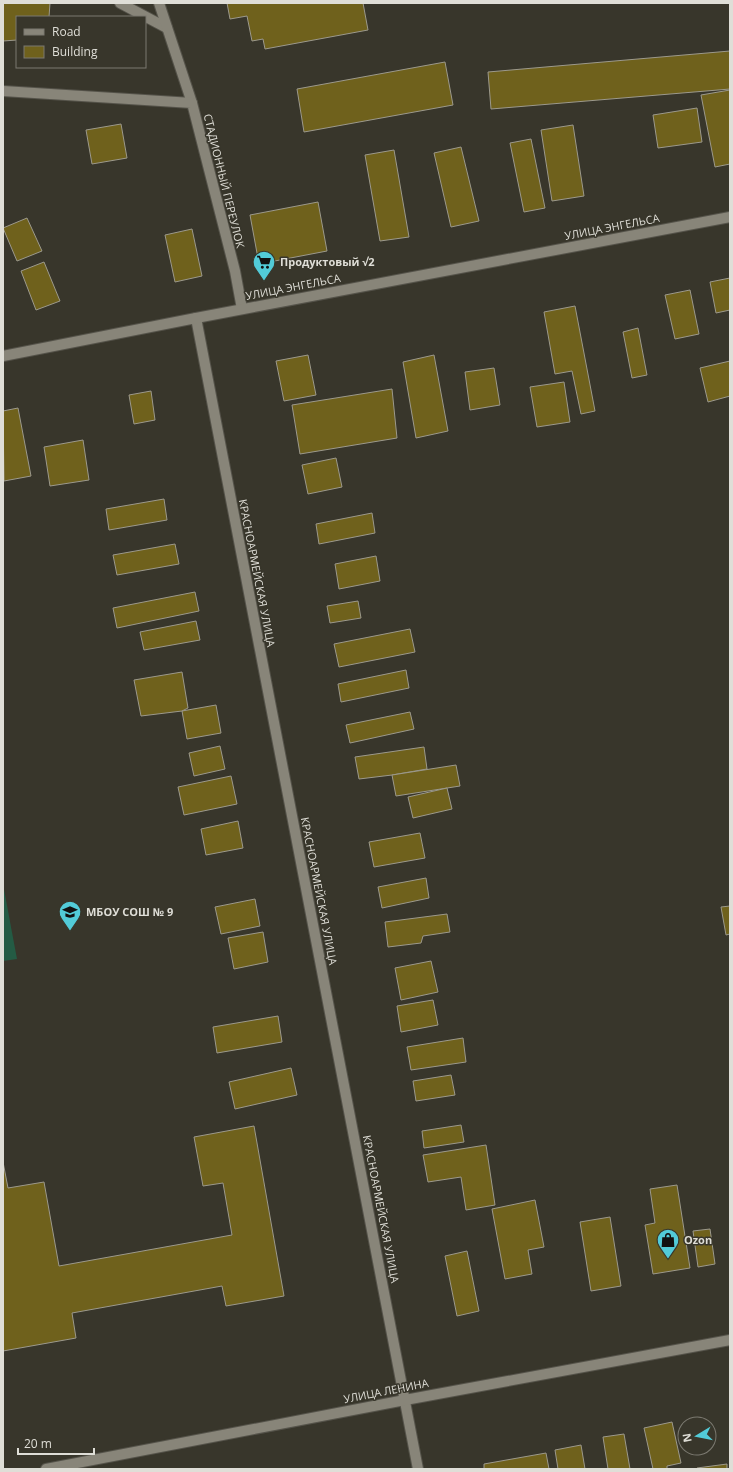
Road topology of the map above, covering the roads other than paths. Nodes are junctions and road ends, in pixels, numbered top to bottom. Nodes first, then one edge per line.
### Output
1 (120, 3) edge
2 (159, 3) edge
3 (144, 16) edge
4 (146, 17) edge
5 (167, 28) junction
6 (3, 91) edge
7 (192, 103) junction
8 (730, 217) edge
9 (242, 309) junction
10 (196, 318) junction
11 (3, 356) edge
12 (730, 1340) edge
13 (405, 1400) junction
14 (46, 1469) edge
15 (418, 1469) edge

1 - 3 street
2 - 5 street
4 - 5 street
5 - 7 street
6 - 7 street, СТАДИОННЫЙ ПЕРЕУЛОК
7 - 9 street, СТАДИОННЫЙ ПЕРЕУЛОК
8 - 9 street, УЛИЦА ЭНГЕЛЬСА
9 - 10 street, УЛИЦА ЭНГЕЛЬСА
10 - 11 street, УЛИЦА ЭНГЕЛЬСА
10 - 13 street, КРАСНОАРМЕЙСКАЯ УЛИЦА
12 - 13 street, УЛИЦА ЛЕНИНА
13 - 14 street, УЛИЦА ЛЕНИНА
13 - 15 street, КРАСНОАРМЕЙСКАЯ УЛИЦА

